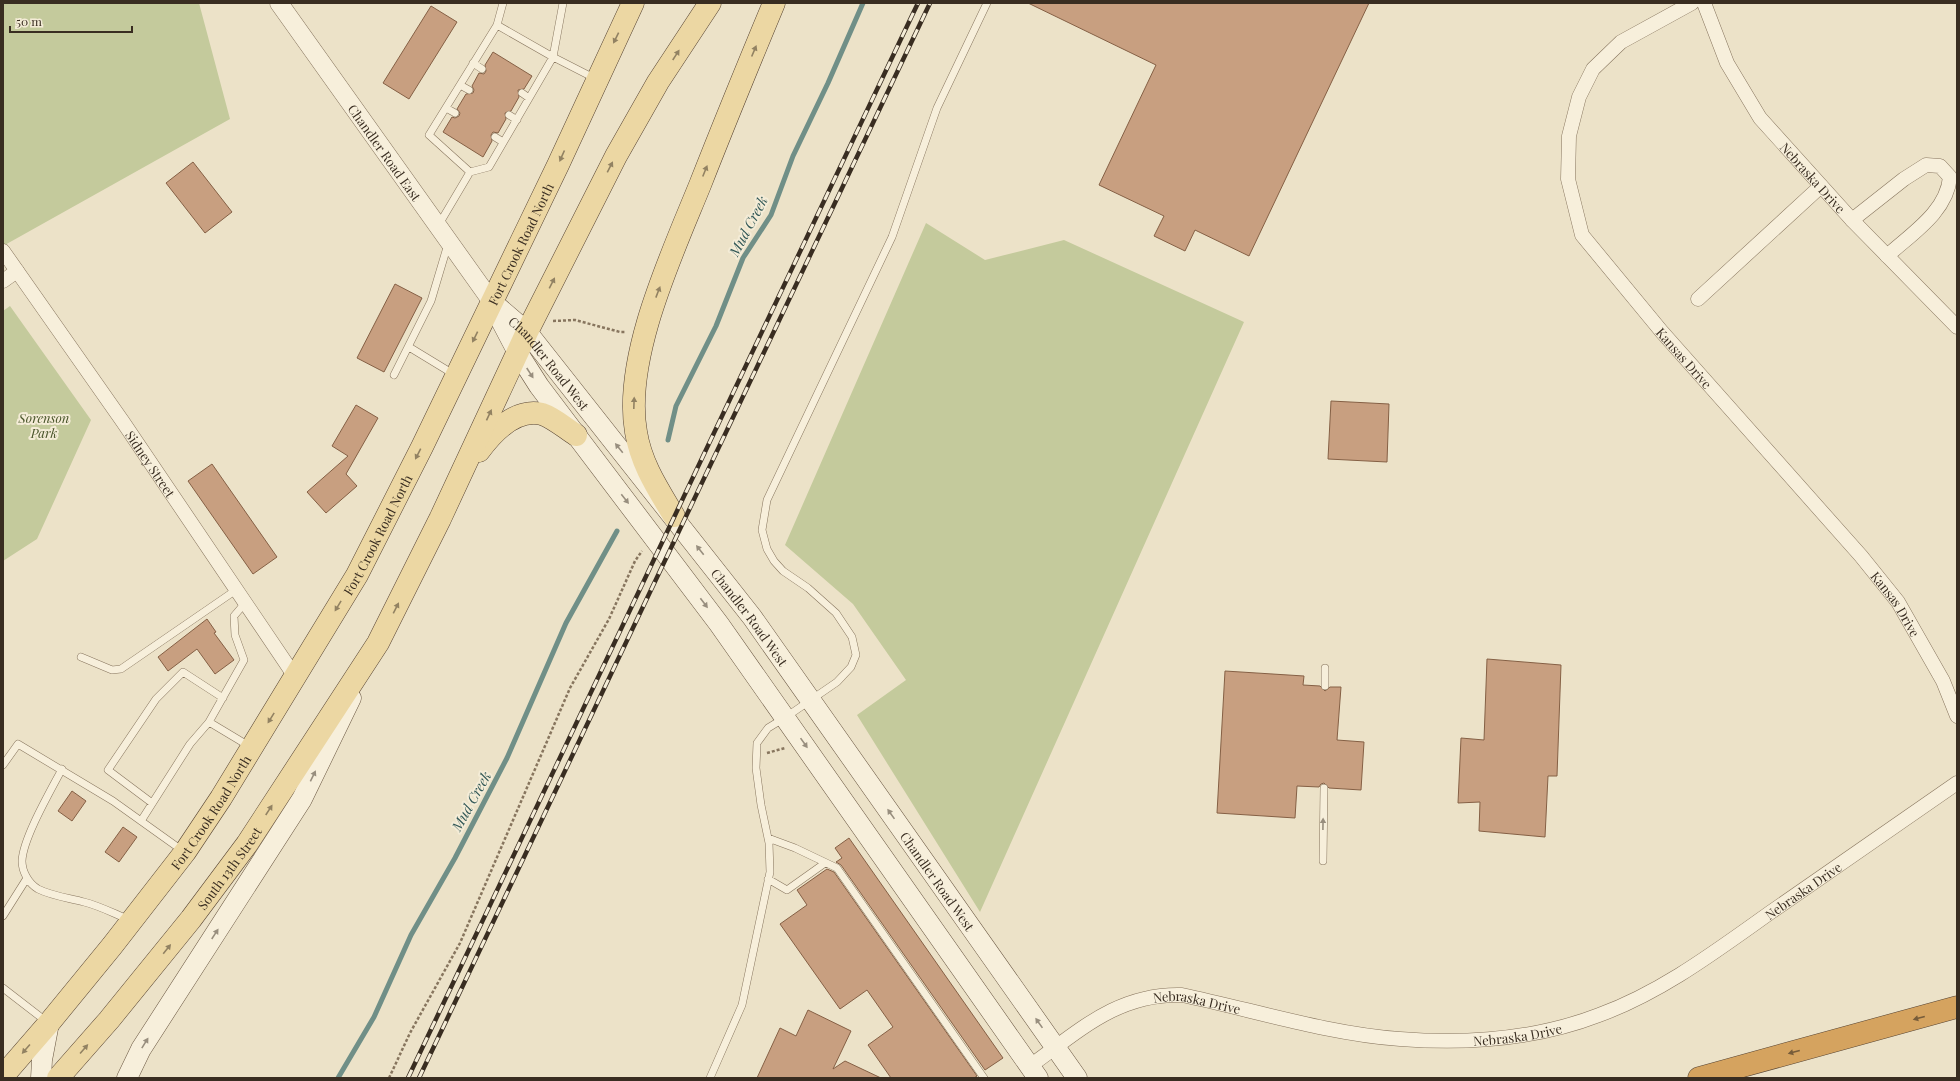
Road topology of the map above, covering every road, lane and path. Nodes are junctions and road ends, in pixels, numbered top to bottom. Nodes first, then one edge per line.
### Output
1 (278, 3) edge
2 (503, 3) edge
3 (563, 3) edge
4 (633, 3) edge
5 (710, 3) edge
6 (774, 3) edge
7 (987, 3) edge
8 (1692, 3) edge
9 (1704, 3) edge
10 (497, 25) junction
11 (553, 57) junction
12 (473, 63) junction
13 (482, 69) dead end
14 (597, 80) junction
15 (460, 85) junction
16 (469, 90) dead end
17 (522, 93) dead end
18 (529, 98) junction
19 (446, 108) junction
20 (455, 113) dead end
21 (508, 115) dead end
22 (517, 120) junction
23 (495, 137) dead end
24 (503, 142) junction
25 (470, 172) junction
26 (1821, 186) junction
27 (1852, 220) junction
28 (438, 226) junction
29 (449, 242) junction
30 (3, 251) edge
31 (1887, 256) junction
32 (17, 271) junction
33 (3, 281) edge
34 (1698, 299) dead end
35 (492, 302) junction
36 (531, 325) junction
37 (1957, 327) edge
38 (646, 329) junction
39 (409, 347) junction
40 (518, 353) junction
41 (394, 375) dead end
42 (456, 376) junction
43 (576, 435) junction
44 (461, 474) junction
45 (674, 516) junction
46 (653, 536) junction
47 (236, 590) junction
48 (245, 603) junction
49 (378, 643) junction
50 (81, 657) dead end
51 (1325, 668) dead end
52 (296, 678) junction
53 (1325, 686) dead end
54 (223, 698) junction
55 (811, 700) junction
56 (1957, 716) edge
57 (786, 717) junction
58 (209, 722) junction
59 (252, 748) junction
60 (3, 765) edge
61 (62, 769) junction
62 (1957, 783) edge
63 (1324, 788) dead end
64 (152, 803) junction
65 (141, 821) junction
66 (768, 838) junction
67 (185, 852) junction
68 (1323, 861) dead end
69 (825, 863) junction
70 (27, 878) junction
71 (768, 878) junction
72 (3, 916) edge
73 (132, 921) junction
74 (3, 988) edge
75 (1957, 1007) edge
76 (49, 1023) junction
77 (1056, 1048) junction
78 (1033, 1074) edge
79 (3, 1076) edge
80 (41, 1078) edge
81 (58, 1078) edge
82 (127, 1078) edge
83 (389, 1078) edge
84 (710, 1078) edge
85 (984, 1078) edge
86 (1077, 1078) edge
87 (1699, 1078) edge

1 - 28 street, Chandler Road East
2 - 10 lane
3 - 11 lane
4 -> 14 main road, Fort Crook Road North
36 -> 5 main road
38 -> 6 main road
7 - 55 lane
8 - 56 street, Kansas Drive
9 - 26 street, Nebraska Drive
10 - 11 lane
10 - 12 lane
11 - 14 lane
11 - 18 lane
12 - 13 lane
12 - 15 lane
14 -> 35 main road, Fort Crook Road North
15 - 16 lane
15 - 19 lane
17 - 18 lane
18 - 22 lane
19 - 20 lane
19 - 25 lane
21 - 22 lane
22 - 24 lane
23 - 24 lane
24 - 25 lane
25 - 28 lane
26 - 27 street, Nebraska Drive
26 - 34 street
27 - 31 street, Nebraska Drive
27 - 31 street
28 - 29 street, Chandler Road East
29 - 35 street, Chandler Road East
29 - 39 lane
30 - 32 street, Sidney Street
31 - 37 street, Nebraska Drive
32 - 33 street
32 - 47 street, Sidney Street
35 - 36 main road, Chandler Road West
35 - 40 main road, Chandler Road West
35 -> 42 main road, Fort Crook Road North
36 - 38 path
36 - 40 main road
45 -> 36 main road, Chandler Road West
45 -> 38 main road
39 - 41 lane
39 - 42 lane
40 -> 43 main road, Chandler Road West
44 -> 40 main road
42 -> 52 main road, Fort Crook Road North
43 - 44 main road
43 -> 46 main road, Chandler Road West
49 -> 44 main road
55 -> 45 main road, Chandler Road West
46 -> 57 main road, Chandler Road West
46 - 83 path
47 - 48 street, Sidney Street
47 - 50 lane
48 - 52 street, Sidney Street
48 - 54 lane
81 -> 49 main road, South 13th Street
82 -> 49 main road
51 - 53 lane
52 -> 59 main road, Fort Crook Road North
54 - 58 lane
54 - 64 lane
55 - 57 lane
77 -> 55 main road, Chandler Road West
57 - 66 lane
57 -> 78 main road, Chandler Road West
58 - 59 lane
58 - 64 lane
59 - 67 main road, Fort Crook Road North
60 - 61 lane
61 - 65 lane
61 - 70 lane
62 - 77 street, Nebraska Drive
68 -> 63 lane
64 - 65 lane
65 - 67 lane
66 - 69 lane
66 - 71 lane
67 - 73 main road, Fort Crook Road North
69 - 71 lane
69 - 85 lane
70 - 72 lane
70 - 73 lane
71 - 84 lane
73 - 76 main road, Fort Crook Road North
74 - 76 lane
75 -> 87 highway
76 -> 79 main road
76 - 80 main road
77 - 78 street, Nebraska Drive
77 - 86 main road, Chandler Road West

